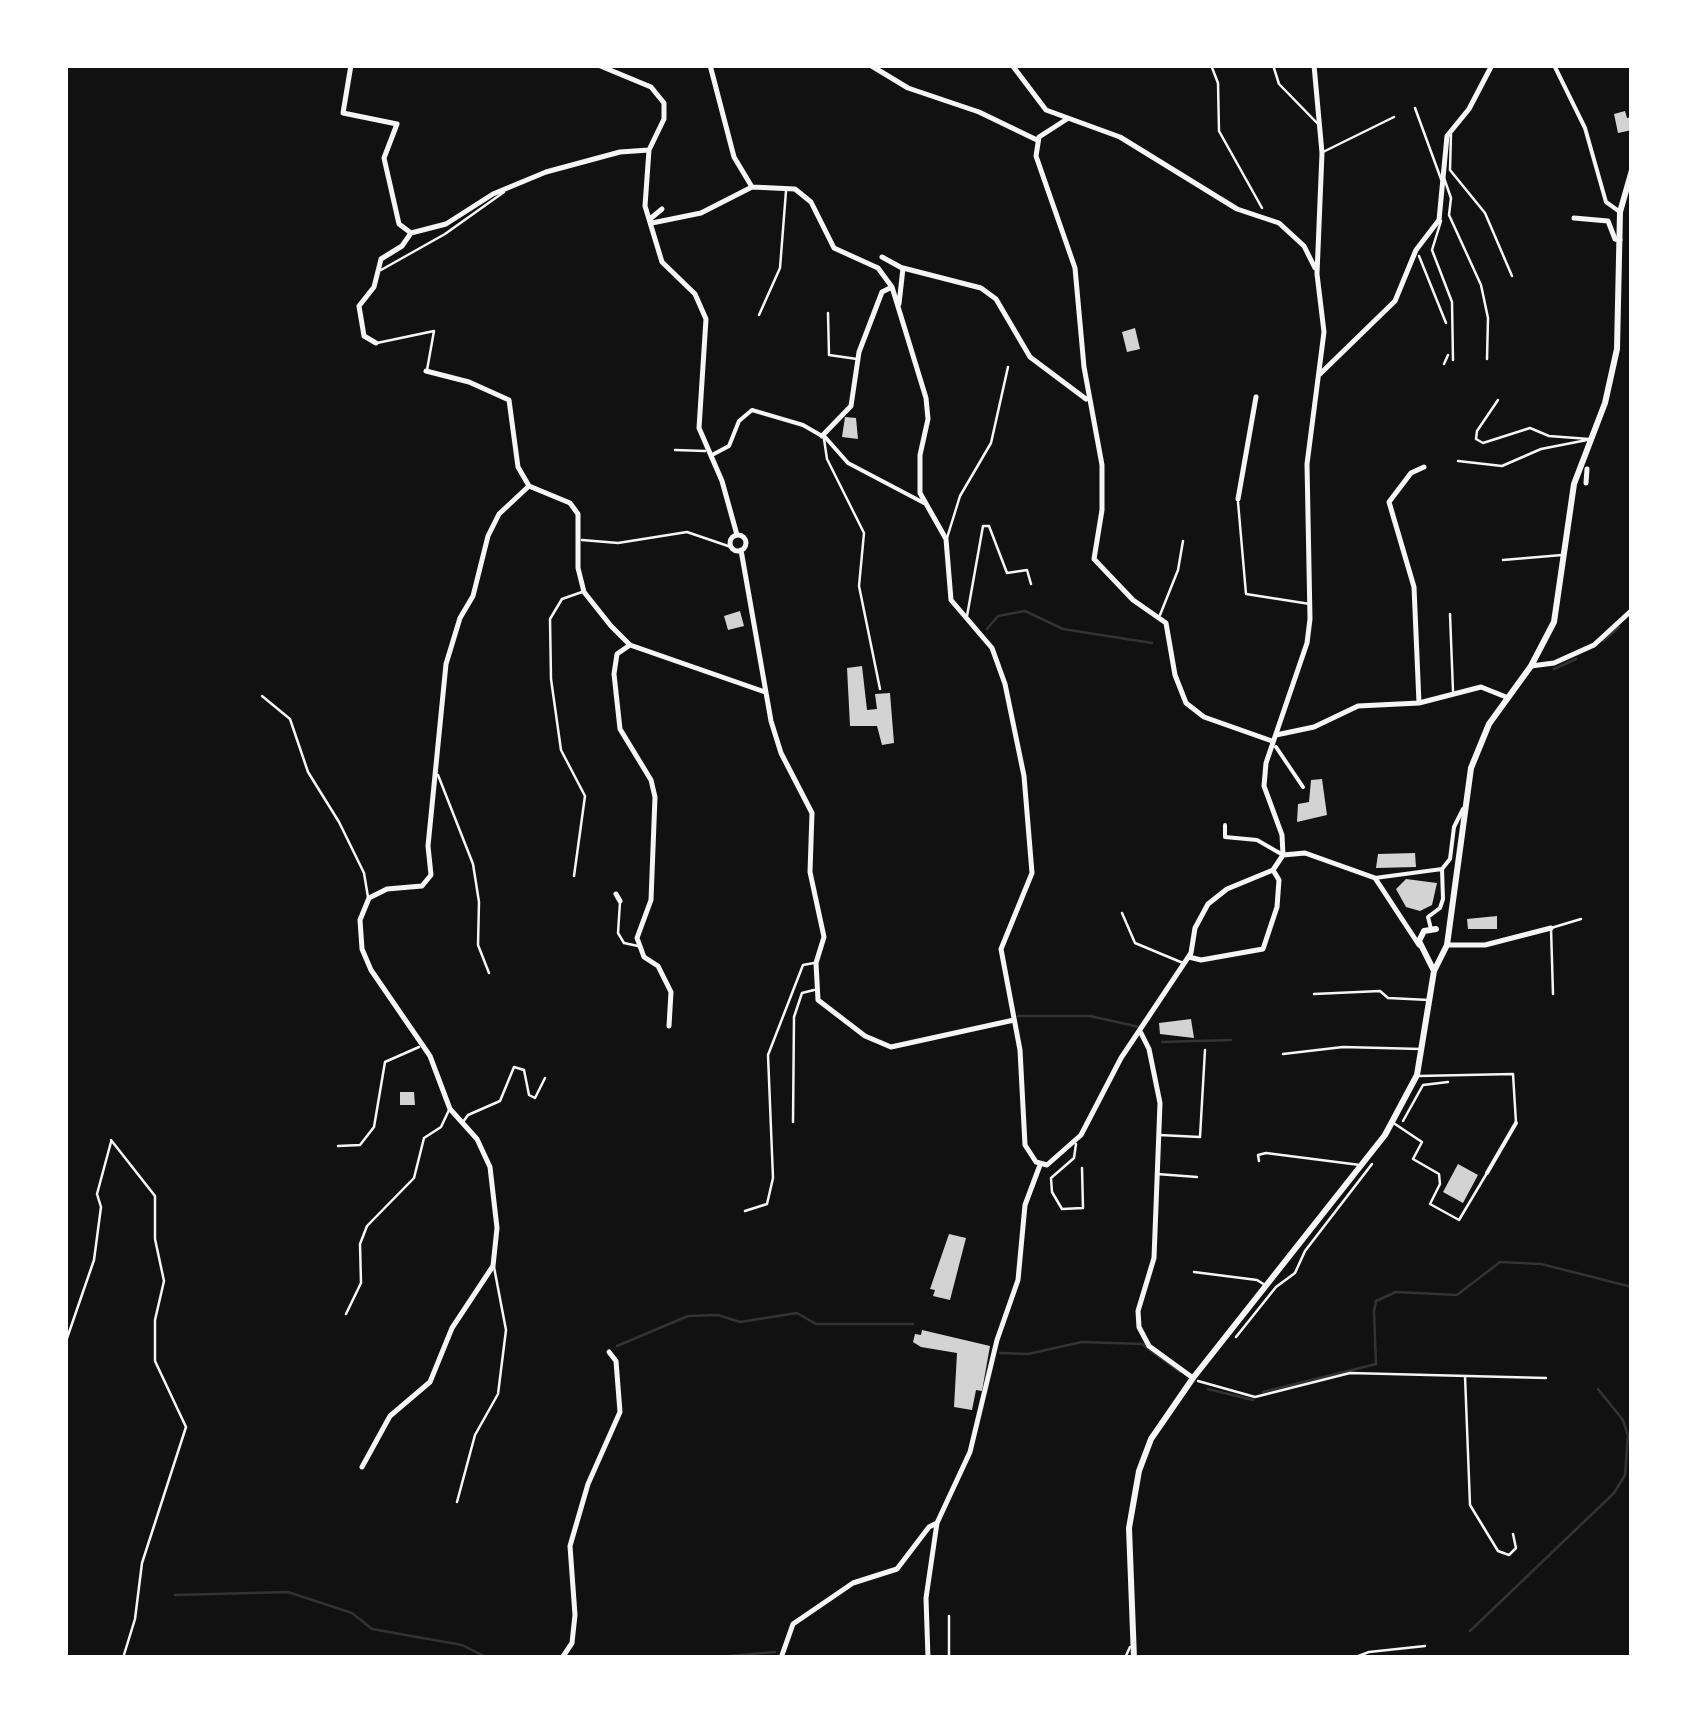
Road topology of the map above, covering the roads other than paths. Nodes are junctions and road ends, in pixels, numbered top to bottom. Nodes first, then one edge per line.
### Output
1 (351, 65) edge
2 (598, 65) edge
3 (710, 65) edge
4 (870, 65) edge
5 (1012, 65) edge
6 (1273, 65) edge
7 (1314, 65) edge
8 (1492, 65) edge
9 (1554, 65) edge
10 (1415, 108) dead end
11 (1394, 117) dead end
12 (1067, 119) junction
13 (1318, 124) junction
14 (1452, 128) junction
15 (1037, 140) junction
16 (649, 150) junction
17 (1322, 153) junction
18 (1632, 170) edge
19 (1444, 176) junction
20 (518, 184) junction
21 (1443, 185) junction
22 (752, 187) junction
23 (787, 187) junction
24 (1262, 208) road end
25 (662, 209) dead end
26 (1620, 212) junction
27 (1440, 215) junction
28 (1270, 218) junction
29 (1574, 218) dead end
30 (650, 222) junction
31 (411, 233) junction
32 (1620, 240) junction
33 (882, 258) dead end
34 (903, 268) junction
35 (1317, 274) junction
36 (377, 275) junction
37 (1512, 276) dead end
38 (892, 287) junction
39 (899, 305) junction
40 (828, 313) dead end
41 (759, 314) dead end
42 (376, 343) joint
43 (858, 359) junction
44 (1487, 359) dead end
45 (1453, 360) dead end
46 (1008, 368) dead end
47 (426, 372) joint
48 (1320, 374) junction
49 (1256, 397) dead end
50 (1498, 400) dead end
51 (1089, 401) junction
52 (823, 437) junction
53 (1590, 439) junction
54 (675, 450) dead end
55 (708, 453) junction
56 (1458, 461) dead end
57 (1424, 467) dead end
58 (1583, 471) junction
59 (1586, 482) dead end
60 (529, 486) junction
61 (1238, 499) joint
62 (924, 503) junction
63 (737, 535) junction
64 (946, 539) junction
65 (580, 540) junction
66 (1183, 541) dead end
67 (731, 547) junction
68 (740, 550) junction
69 (1564, 555) junction
70 (1503, 560) dead end
71 (1031, 584) dead end
72 (584, 592) junction
73 (1311, 605) junction
74 (1632, 610) edge
75 (1450, 614) dead end
76 (1159, 617) junction
77 (967, 618) junction
78 (630, 644) junction
79 (1532, 666) junction
80 (880, 690) dead end
81 (765, 692) junction
82 (1453, 692) junction
83 (262, 696) dead end
84 (1506, 697) junction
85 (1420, 703) junction
86 (1275, 741) junction
87 (435, 770) junction
88 (1303, 787) dead end
89 (1463, 809) junction
90 (1225, 826) dead end
91 (1284, 855) junction
92 (1442, 869) junction
93 (1273, 870) junction
94 (574, 876) dead end
95 (1375, 878) junction
96 (368, 898) junction
97 (618, 898) dead end
98 (1448, 912) junction
99 (1122, 914) dead end
100 (1581, 919) dead end
101 (1407, 925) junction
102 (1551, 928) junction
103 (1430, 930) junction
104 (1447, 942) junction
105 (638, 946) junction
106 (1421, 950) junction
107 (1442, 954) junction
108 (1186, 961) junction
109 (816, 963) junction
110 (1434, 970) junction
111 (489, 974) dead end
112 (814, 990) junction
113 (1314, 994) dead end
114 (1554, 994) dead end
115 (1430, 1000) junction
116 (1014, 1020) junction
117 (668, 1026) dead end
118 (1141, 1033) junction
119 (424, 1045) junction
120 (1423, 1049) junction
121 (1205, 1050) dead end
122 (1283, 1054) dead end
123 (1416, 1076) junction
124 (546, 1078) dead end
125 (450, 1108) junction
126 (463, 1122) junction
127 (792, 1122) dead end
128 (1394, 1123) junction
129 (1516, 1123) joint
130 (1157, 1135) junction
131 (1076, 1142) junction
132 (338, 1146) dead end
133 (1259, 1160) dead end
134 (1038, 1164) junction
135 (1362, 1165) junction
136 (1082, 1168) dead end
137 (1487, 1173) joint
138 (1155, 1174) junction
139 (1197, 1177) dead end
140 (744, 1211) dead end
141 (494, 1266) junction
142 (1194, 1272) dead end
143 (1267, 1286) junction
144 (346, 1314) dead end
145 (609, 1352) dead end
146 (1196, 1382) junction
147 (362, 1466) dead end
148 (457, 1502) dead end
149 (938, 1523) junction
150 (949, 1616) dead end
151 (1133, 1641) junction
152 (1424, 1646) dead end
153 (562, 1658) edge
154 (782, 1658) edge
155 (928, 1658) edge
156 (949, 1658) edge
157 (1125, 1658) edge
158 (1134, 1658) edge
159 (1353, 1658) edge

1 - 31 street
2 - 16 street
3 - 22 street
4 - 15 street
5 - 12 street
6 - 13 lane
7 - 13 street
8 - 14 street
9 - 26 street
10 - 21 lane
11 - 17 lane
12 - 15 street
12 - 28 street
13 - 17 street
14 - 19 street
14 - 37 lane
15 - 51 street
16 - 20 street
16 - 30 street
17 - 35 street
18 - 26 main road
19 - 21 street
19 - 44 lane
20 - 31 street
20 - 36 lane
21 - 27 street
22 - 23 street
22 - 30 street
23 - 38 street
23 - 41 lane
24 - 28 street
25 - 30 street
26 - 32 main road
27 - 45 lane
27 - 48 street
28 - 35 street
29 - 32 street
30 - 55 street
31 - 36 street
32 - 53 main road
33 - 34 street
34 - 39 street
34 - 51 street
35 - 48 street
36 - 42 street
38 - 39 street
38 - 43 street
39 - 62 street
40 - 43 lane
42 - 47 lane
43 - 52 street
46 - 64 lane
47 - 60 street
48 - 73 street
49 - 61 street
50 - 53 lane
51 - 76 street
52 - 55 street
52 - 62 street
52 - 80 lane
53 - 56 lane
53 - 58 main road
54 - 55 lane
55 - 63 street
57 - 85 street
58 - 59 street
58 - 69 main road
60 - 65 street
60 - 87 street
61 - 73 lane
62 - 64 street
63 - 67 street
63 - 68 street
64 - 77 street
65 - 67 lane
65 - 72 street
66 - 76 lane
67 - 68 street
68 - 81 street
69 - 70 lane
69 - 79 main road
71 - 77 lane
72 - 78 street
72 - 94 lane
73 - 86 street
74 - 79 street
75 - 82 lane
76 - 86 street
77 - 116 street
78 - 81 street
78 - 105 street
79 - 84 main road
81 - 109 street
82 - 84 street
82 - 85 street
83 - 96 lane
84 - 89 main road
85 - 86 street
86 - 88 street
86 - 91 street
87 - 96 street
87 - 111 lane
89 - 92 street
89 - 98 main road
90 - 91 street
91 - 93 street
91 - 95 street
92 - 95 street
92 - 103 street
93 - 108 street
93 - 108 street
95 - 101 street
96 - 119 street
97 - 105 lane
98 - 103 main road
98 - 104 main road
99 - 108 lane
100 - 102 lane
101 - 103 street
101 - 106 street
102 - 104 street
102 - 114 lane
103 - 104 main road
103 - 106 main road
104 - 107 main road
105 - 117 street
106 - 107 main road
106 - 110 main road
107 - 110 main road
108 - 118 street
109 - 112 street
109 - 140 lane
110 - 115 main road
112 - 116 street
112 - 127 lane
113 - 115 lane
115 - 120 main road
116 - 134 street
118 - 130 street
118 - 131 street
119 - 125 street
119 - 132 lane
120 - 122 lane
120 - 123 main road
121 - 130 lane
123 - 128 main road
123 - 129 lane
124 - 126 lane
125 - 126 street
125 - 144 lane
126 - 141 street
128 - 135 main road
128 - 137 lane
129 - 137 street
130 - 138 street
131 - 134 street
131 - 136 lane
133 - 135 lane
134 - 149 street
135 - 143 main road
138 - 139 lane
138 - 146 street
141 - 147 street
141 - 148 lane
142 - 143 lane
143 - 146 main road
145 - 153 street
146 - 151 main road
149 - 154 street
149 - 155 street
150 - 156 lane
151 - 157 lane
151 - 158 main road
152 - 159 lane

